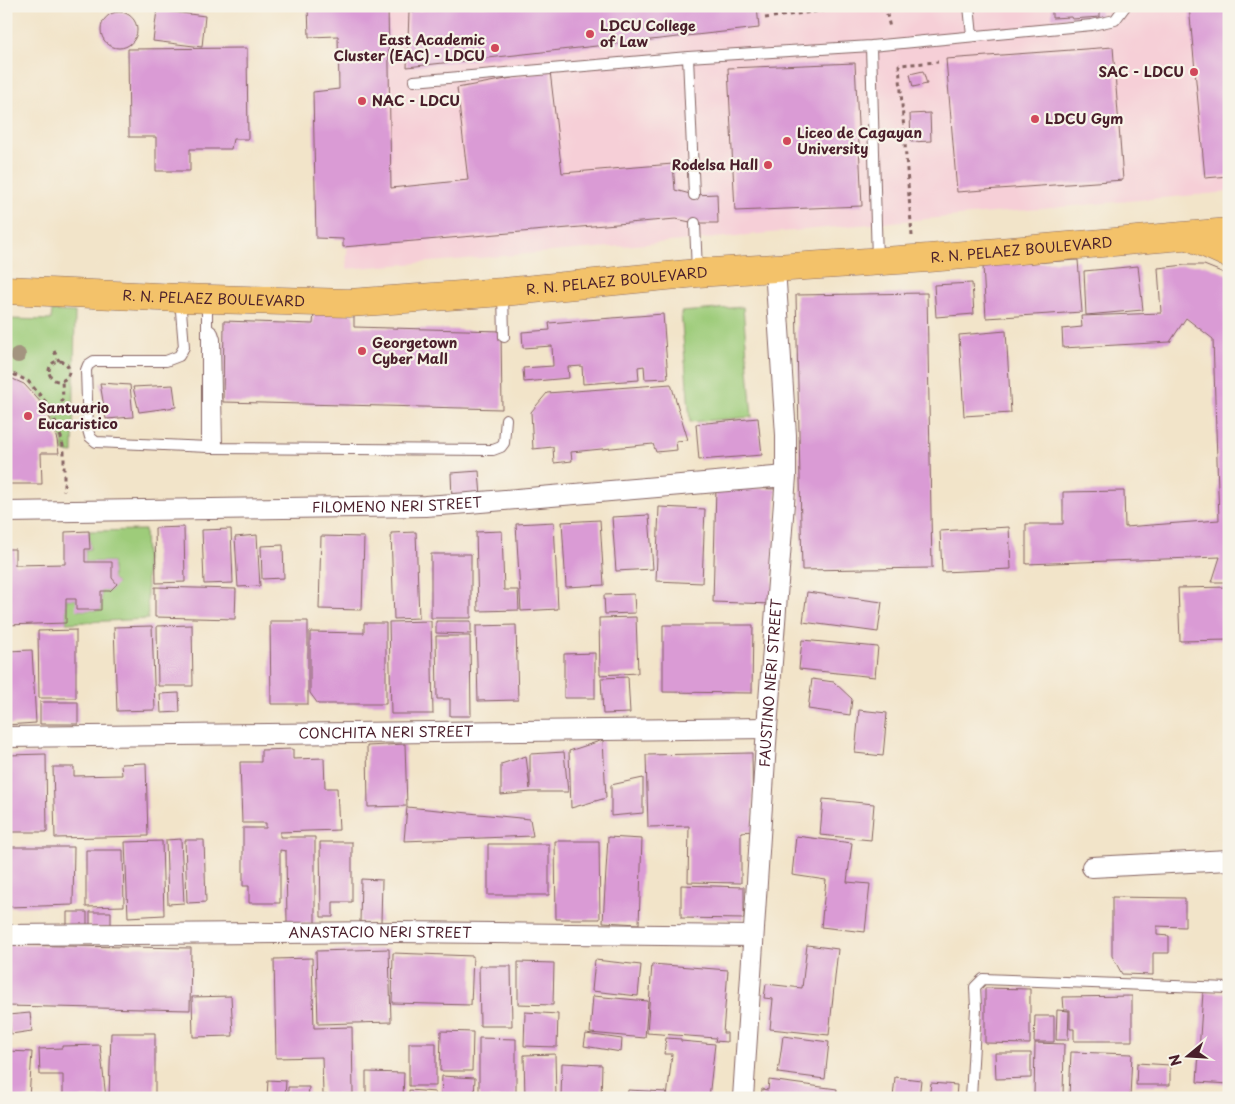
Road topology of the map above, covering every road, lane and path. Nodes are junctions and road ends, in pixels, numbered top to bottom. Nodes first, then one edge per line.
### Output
1 (859, 6) edge
2 (969, 6) edge
3 (1125, 6) edge
4 (765, 18) dead end
5 (972, 36) junction
6 (871, 46) junction
7 (688, 57) junction
8 (938, 62) dead end
9 (414, 81) dead end
10 (694, 195) dead end
11 (1229, 220) edge
12 (695, 223) dead end
13 (1229, 232) edge
14 (1188, 235) junction
15 (1229, 254) edge
16 (913, 259) junction
17 (877, 261) junction
18 (775, 268) junction
19 (697, 273) junction
20 (6, 290) edge
21 (503, 292) junction
22 (180, 298) junction
23 (207, 298) junction
24 (504, 337) dead end
25 (54, 351) dead end
26 (59, 361) junction
27 (6, 371) edge
28 (62, 382) junction
29 (54, 418) junction
30 (506, 419) dead end
31 (212, 447) junction
32 (786, 476) junction
33 (64, 511) junction
34 (6, 512) edge
35 (766, 728) junction
36 (6, 737) edge
37 (1229, 860) edge
38 (1092, 867) dead end
39 (6, 935) edge
40 (753, 936) junction
41 (1229, 988) edge
42 (743, 1098) edge
43 (971, 1098) edge

1 - 4 path
2 - 5 lane
3 - 5 lane
5 - 6 lane
6 - 7 lane
6 - 17 lane
7 - 9 lane
7 - 10 lane
8 - 16 path
11 - 14 main road
12 - 19 lane
13 - 14 main road, R. N. PELAEZ BOULEVARD
14 - 15 main road
14 - 16 main road, R. N. PELAEZ BOULEVARD
16 - 17 main road, R. N. PELAEZ BOULEVARD
17 - 18 main road, R. N. PELAEZ BOULEVARD
18 - 19 main road, R. N. PELAEZ BOULEVARD
18 - 32 street, FAUSTINO NERI STREET
19 - 21 main road, R. N. PELAEZ BOULEVARD
20 - 22 main road, R. N. PELAEZ BOULEVARD
21 - 23 main road, R. N. PELAEZ BOULEVARD
21 - 24 lane
22 - 23 main road, R. N. PELAEZ BOULEVARD
22 - 31 lane
23 - 31 lane
25 - 26 path
26 - 28 path
26 - 28 path
27 - 29 path
28 - 29 path
29 - 33 path
30 - 31 lane
32 - 33 street, FILOMENO NERI STREET
32 - 35 street, FAUSTINO NERI STREET
33 - 34 street, FILOMENO NERI STREET
35 - 36 street, CONCHITA NERI STREET
35 - 40 street, FAUSTINO NERI STREET
37 - 38 street
39 - 40 street, ANASTACIO NERI STREET
40 - 42 street, FAUSTINO NERI STREET
41 - 43 lane

